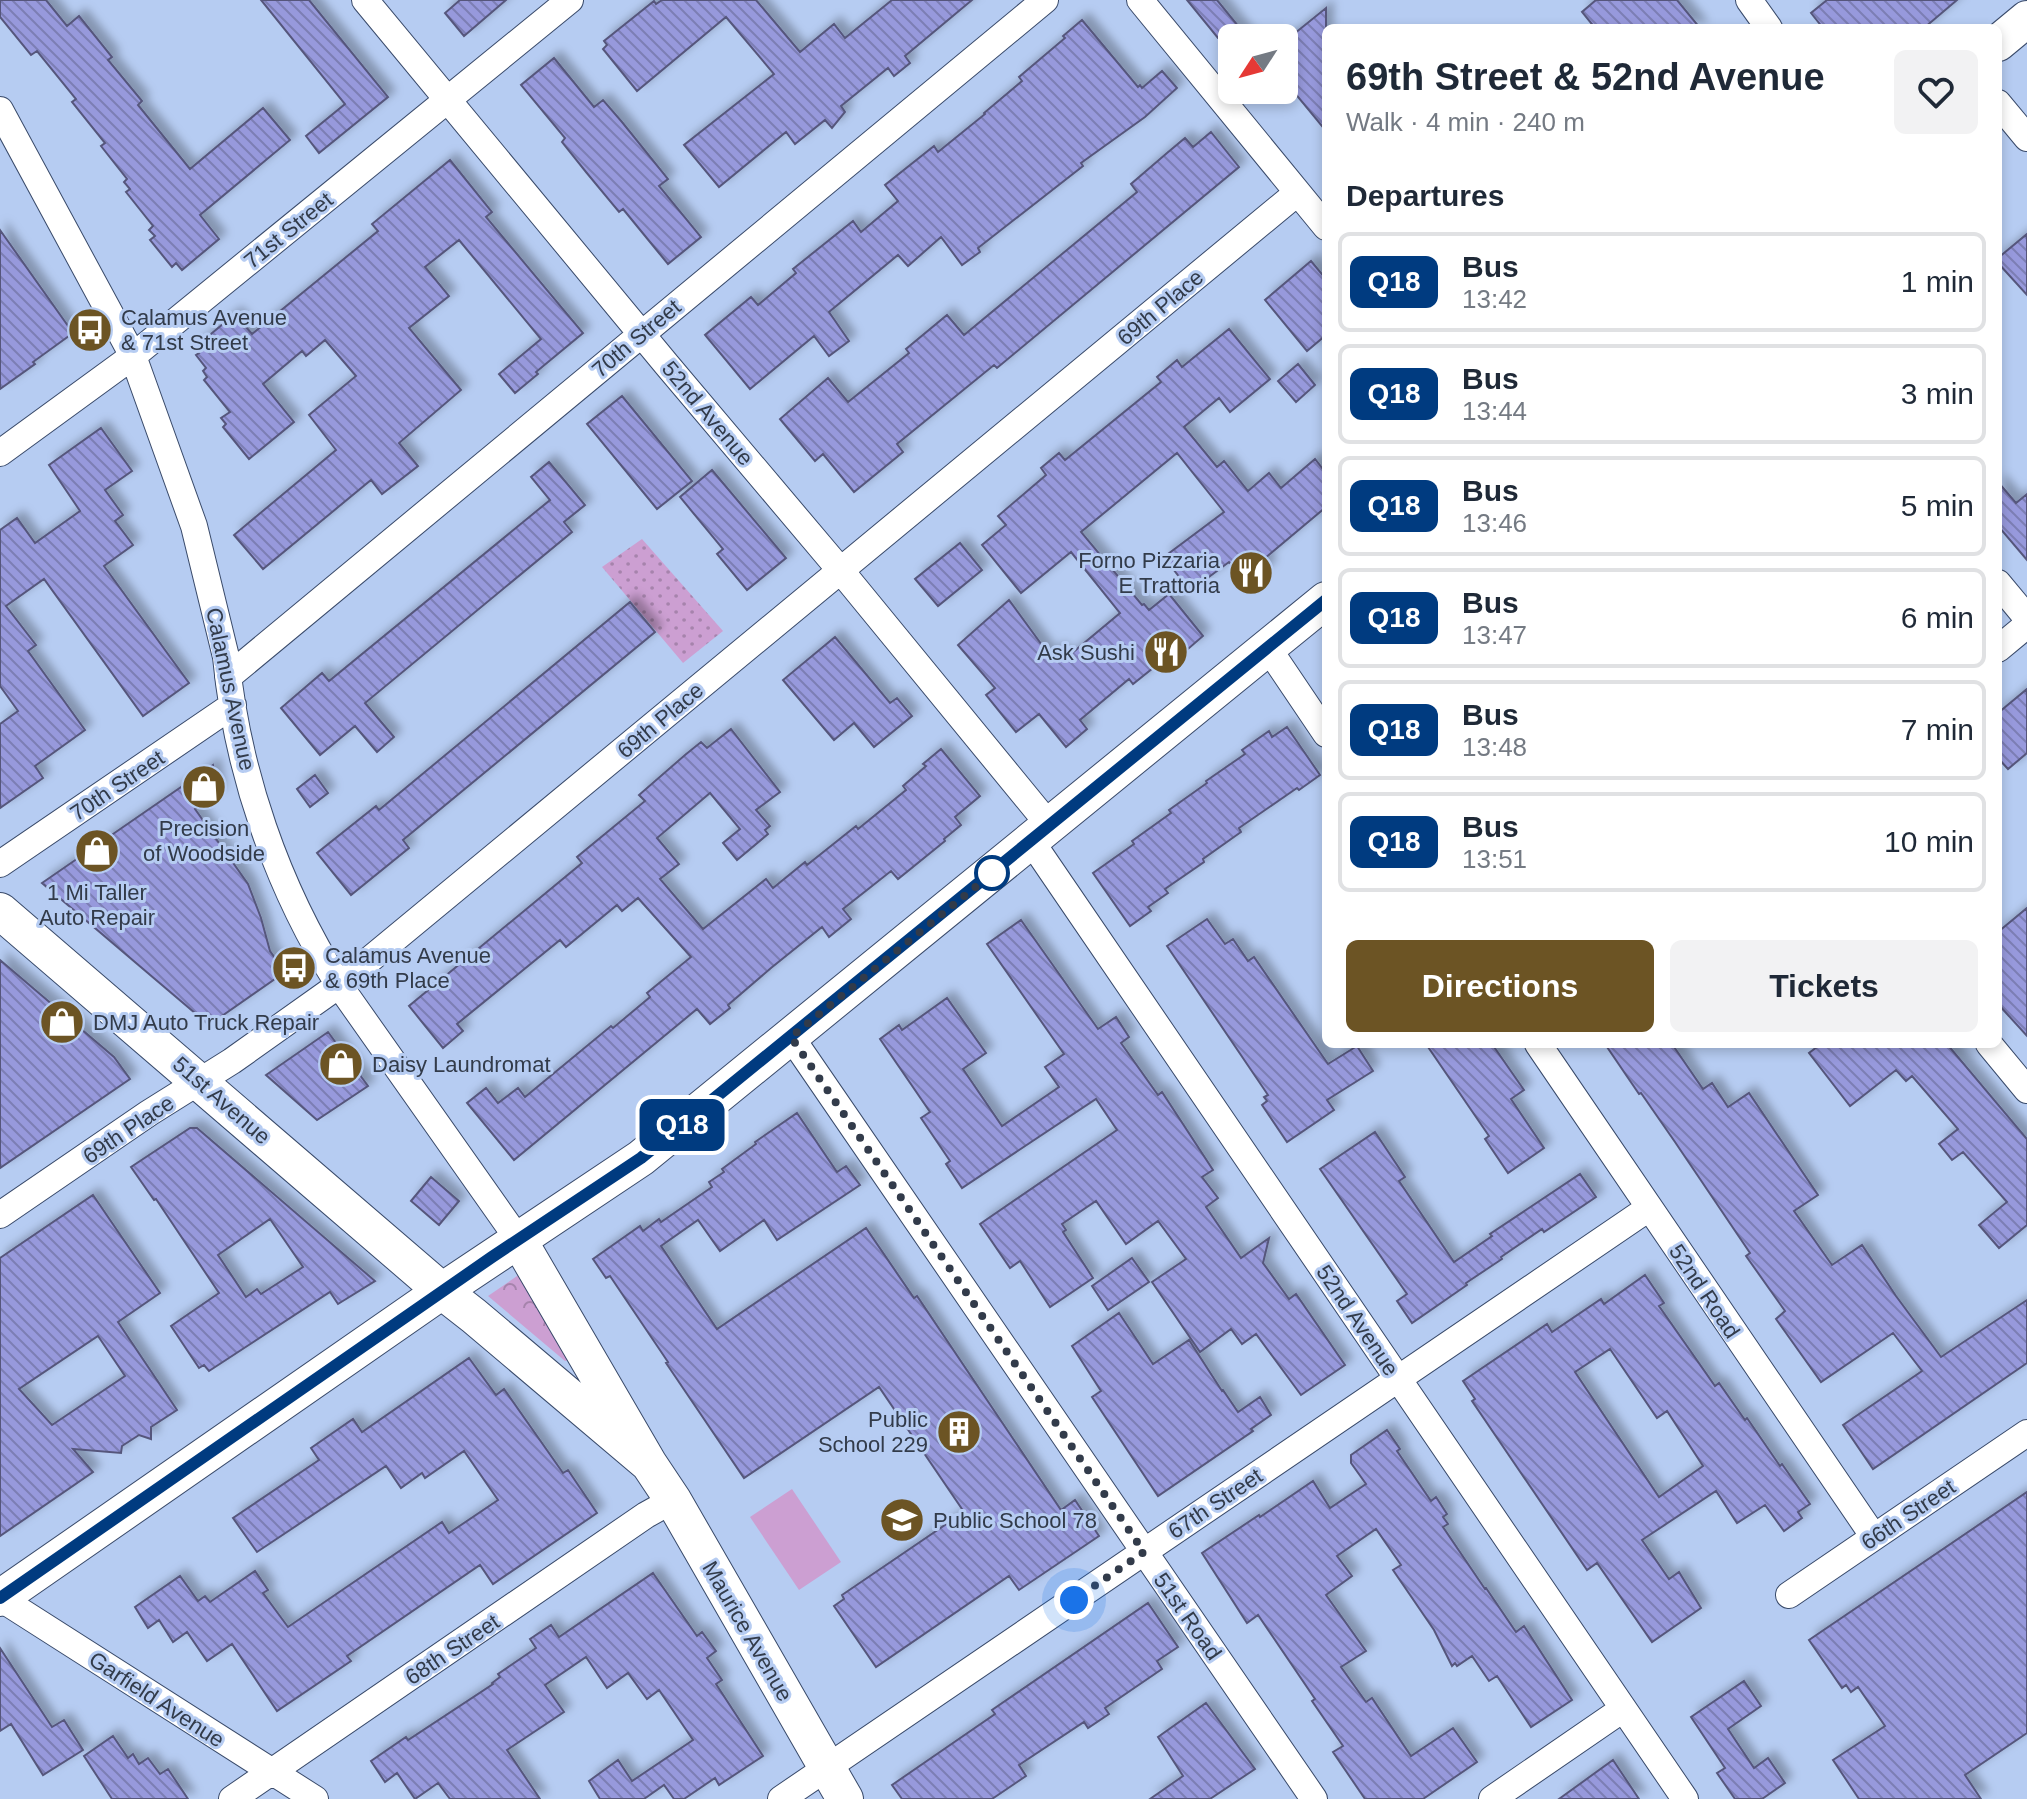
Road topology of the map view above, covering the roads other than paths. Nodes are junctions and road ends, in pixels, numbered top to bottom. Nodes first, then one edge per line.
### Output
1 (365, 0) edge
2 (570, 0) edge
3 (1045, 0) edge
4 (1140, 0) edge
5 (1749, 0) edge
6 (2027, 19) edge
7 (1766, 24) edge
8 (2002, 40) edge
9 (448, 100) junction
10 (2002, 108) edge
11 (0, 110) edge
12 (2027, 138) edge
13 (1297, 193) junction
14 (1322, 222) edge
15 (642, 333) junction
16 (133, 356) junction
17 (0, 453) edge
18 (841, 571) junction
19 (2002, 588) edge
20 (1322, 603) edge
21 (2027, 618) edge
22 (2027, 625) edge
23 (2002, 646) edge
24 (1268, 648) junction
25 (228, 677) junction
26 (233, 705) junction
27 (1322, 728) edge
28 (1040, 834) junction
29 (0, 864) edge
30 (0, 911) edge
31 (339, 985) junction
32 (791, 1037) junction
33 (1541, 1048) edge
34 (1992, 1048) edge
35 (200, 1082) junction
36 (2027, 1090) edge
37 (1649, 1208) junction
38 (0, 1215) edge
39 (518, 1239) junction
40 (442, 1291) junction
41 (1398, 1379) junction
42 (2027, 1433) edge
43 (649, 1464) junction
44 (673, 1500) junction
45 (1874, 1537) junction
46 (1144, 1552) junction
47 (1789, 1595) dead end
48 (0, 1598) edge
49 (1623, 1709) junction
50 (826, 1768) junction
51 (272, 1772) junction
52 (232, 1799) edge
53 (315, 1799) edge
54 (781, 1799) edge
55 (845, 1799) edge
56 (1314, 1799) edge
57 (1492, 1799) edge
58 (1685, 1799) edge

1 - 9 street, 52nd Avenue
2 - 9 street, 71st Street
3 - 15 street, 70th Street
4 - 13 street
5 - 7 street
6 - 8 street
9 - 15 street, 52nd Avenue
9 - 16 street, 71st Street
10 - 12 street
11 - 16 street, Calamus Avenue
13 - 14 street
13 - 18 street, 69th Place
15 - 18 street, 52nd Avenue
15 - 25 street, 70th Street
16 - 17 street, 71st Street
16 - 25 street, Calamus Avenue
18 - 28 street, 52nd Avenue
18 - 31 street, 69th Place
19 - 21 street
20 - 24 street
22 - 23 street
24 - 27 street
24 - 28 street
25 - 26 street, Calamus Avenue
26 - 29 street, 70th Street
26 - 31 street, Calamus Avenue
28 - 32 street
28 - 41 street, 52nd Avenue
30 - 35 street, 51st Avenue
31 - 35 street, 69th Place
31 - 39 street, Calamus Avenue
32 - 39 street
32 - 46 street, 51st Road
33 - 37 street, 52nd Road
34 - 36 street
35 - 38 street, 69th Place
35 - 40 street, 51st Avenue
37 - 41 street, 67th Street
37 - 45 street, 52nd Road
39 - 40 street
39 - 43 street, Maurice Avenue
40 - 43 street, Maurice Avenue
40 - 48 street
41 - 46 street, 67th Street
41 - 49 street, 52nd Avenue
42 - 45 street, 66th Street
43 - 44 street, Maurice Avenue
44 - 50 street, Maurice Avenue
44 - 51 street, 68th Street
45 - 47 street, 66th Street
46 - 50 street, 67th Street
46 - 56 street, 51st Road
48 - 51 street, Garfield Avenue
49 - 57 street
49 - 58 street, 52nd Avenue
50 - 54 street, 67th Street
50 - 55 street, Maurice Avenue
51 - 52 street, 68th Street
51 - 53 street, Garfield Avenue

